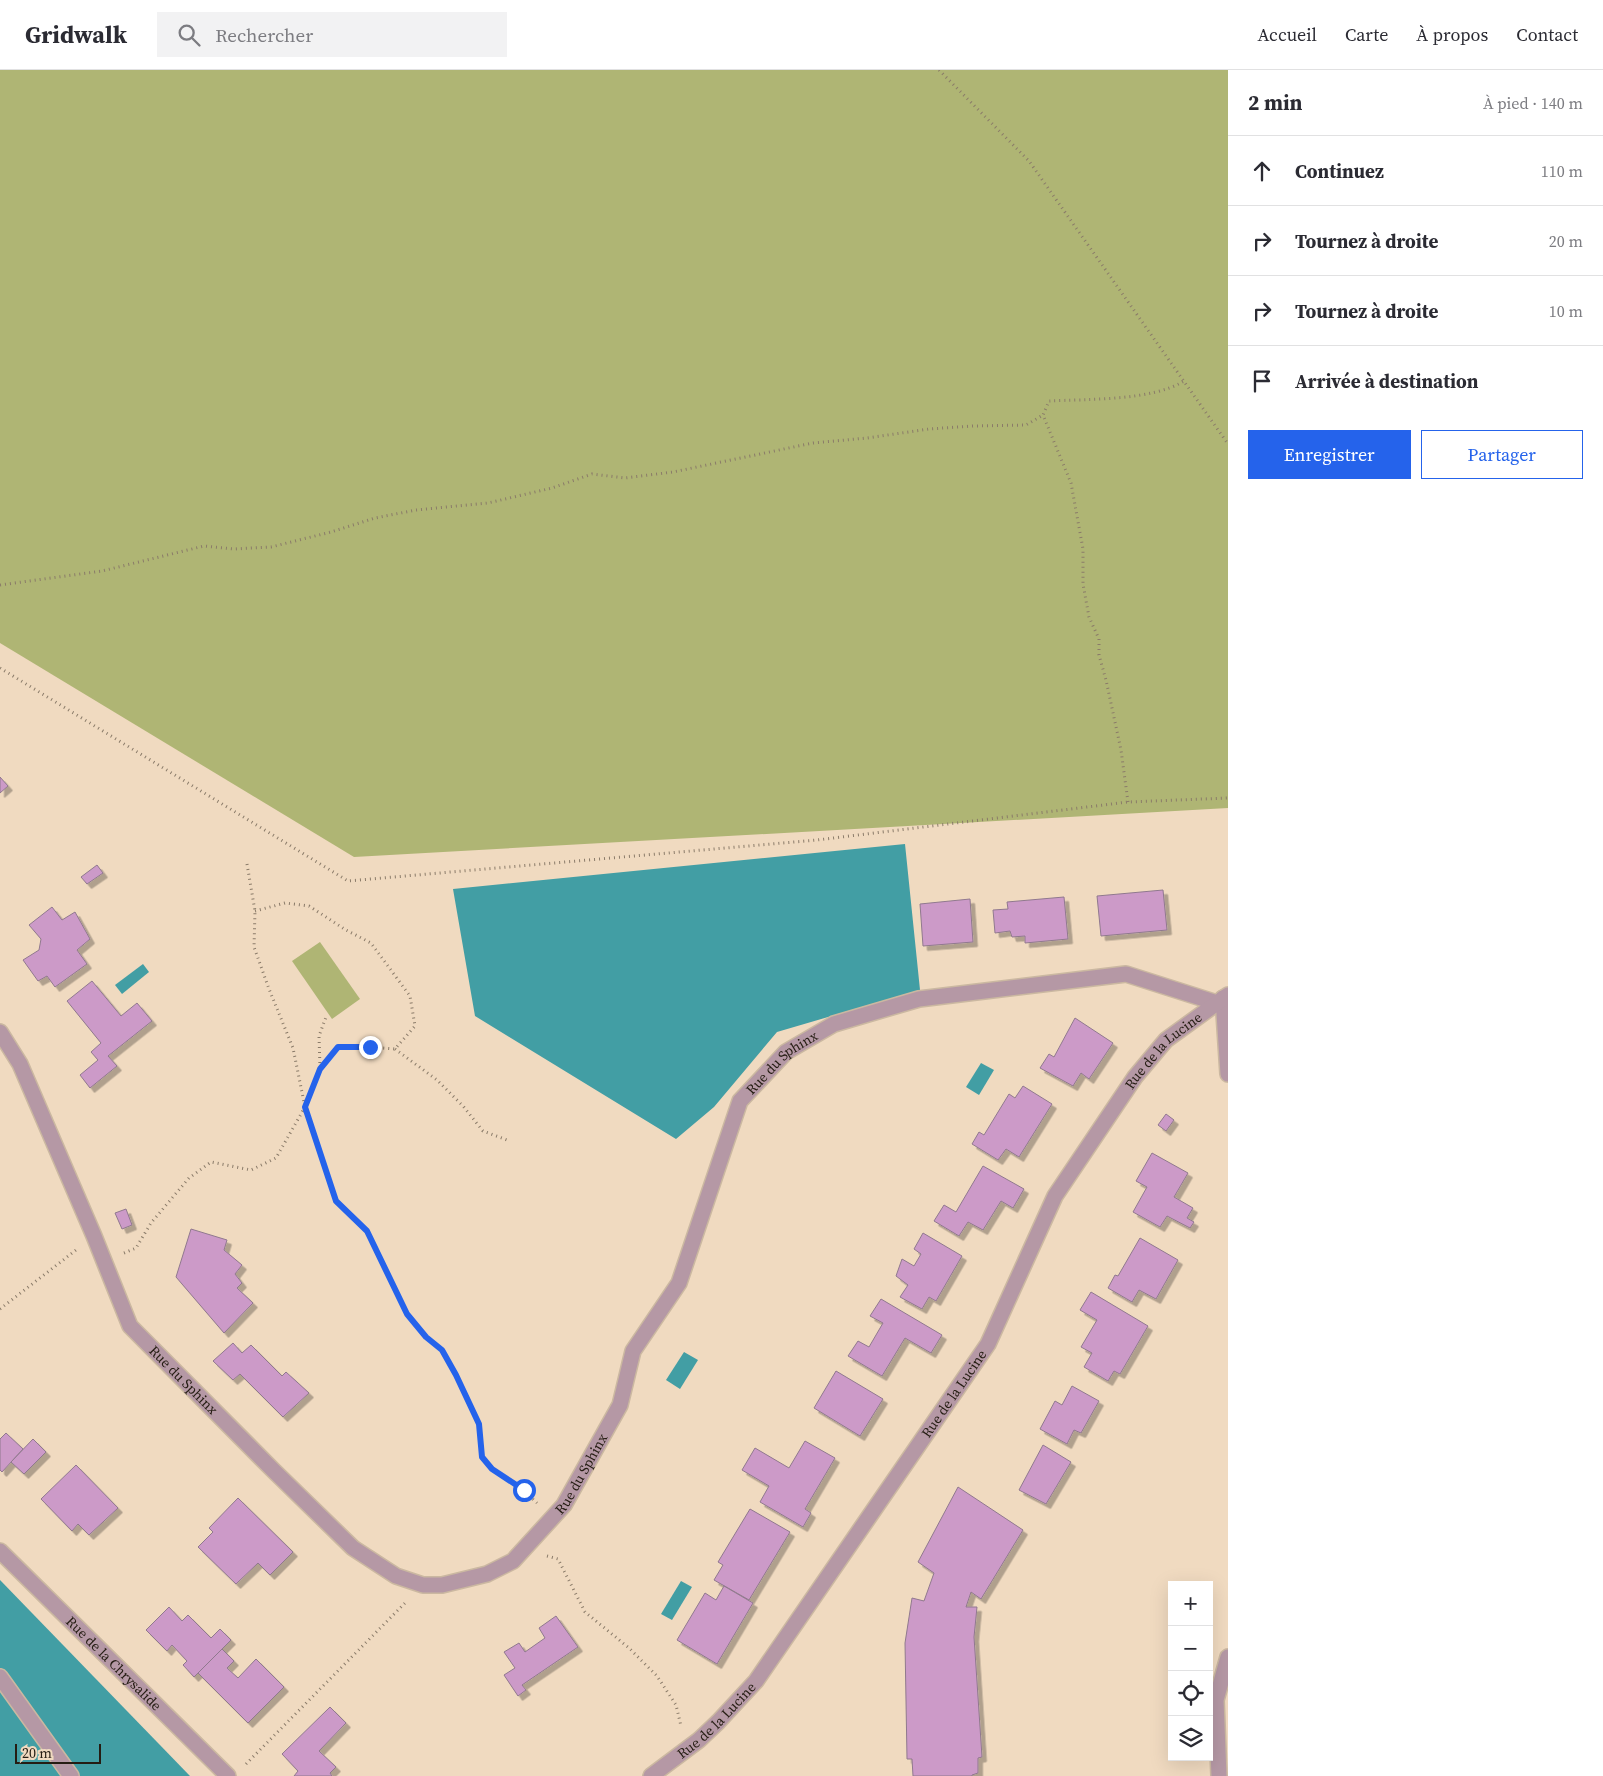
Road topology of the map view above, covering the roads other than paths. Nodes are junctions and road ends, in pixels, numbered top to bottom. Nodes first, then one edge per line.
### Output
1 (1223, 999) edge
2 (0, 1032) edge
3 (1228, 1074) edge
4 (0, 1552) edge
5 (1228, 1657) edge
6 (0, 1677) edge
7 (71, 1776) edge
8 (228, 1776) edge
9 (651, 1776) edge
10 (1219, 1776) edge

1 - 2 street, Rue du Sphinx
1 - 3 street
1 - 9 street, Rue de la Lucine
4 - 8 street, Rue de la Chrysalide
5 - 10 street
6 - 7 street

